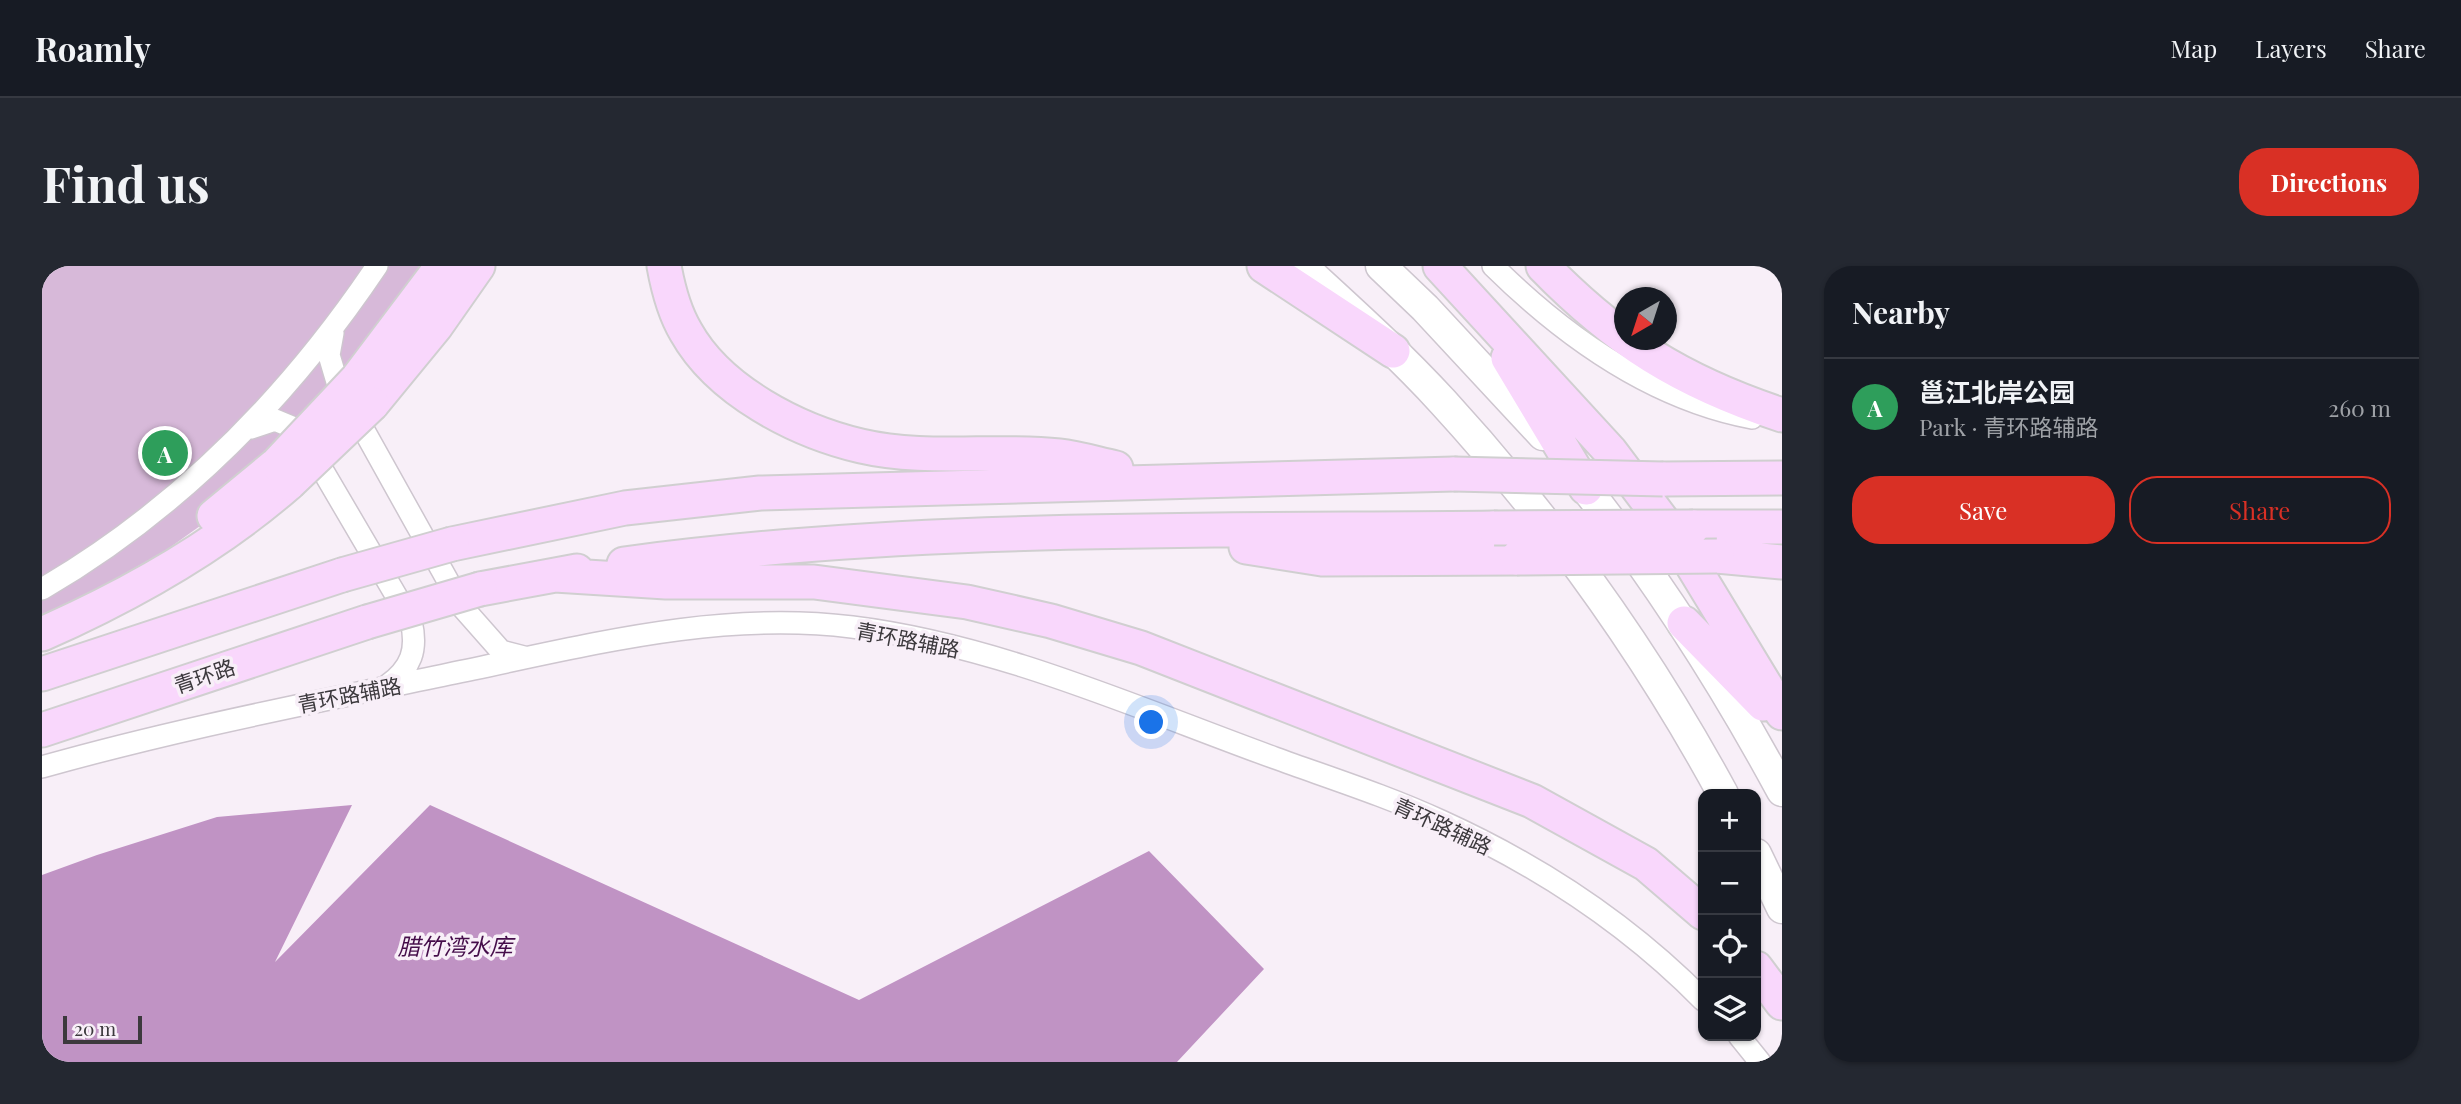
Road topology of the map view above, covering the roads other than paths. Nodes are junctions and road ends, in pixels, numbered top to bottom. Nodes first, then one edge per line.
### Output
1 (377, 266) edge
2 (442, 266) edge
3 (478, 266) edge
4 (664, 266) edge
5 (1264, 266) edge
6 (1301, 266) edge
7 (1381, 266) edge
8 (1440, 266) edge
9 (1493, 266) edge
10 (1543, 266) edge
11 (1472, 300) junction
12 (336, 325) junction
13 (1393, 351) junction
14 (365, 391) junction
15 (1782, 415) edge
16 (1782, 424) edge
17 (246, 430) junction
18 (283, 473) junction
19 (1782, 478) edge
20 (1170, 480) junction
21 (1586, 488) junction
22 (1782, 527) edge
23 (1153, 533) junction
24 (1782, 562) edge
25 (555, 575) junction
26 (42, 589) edge
27 (42, 620) edge
28 (1684, 623) junction
29 (42, 634) edge
30 (528, 657) junction
31 (42, 674) edge
32 (386, 687) junction
33 (1782, 713) edge
34 (1782, 723) edge
35 (42, 730) edge
36 (42, 767) edge
37 (1720, 789) edge
38 (1782, 790) edge
39 (1761, 865) edge
40 (1782, 908) edge
41 (1698, 909) edge
42 (1761, 975) edge
43 (1698, 996) edge
44 (1782, 1003) edge
45 (1743, 1041) edge
46 (1760, 1062) edge

1 - 12 street
2 - 14 main road
3 - 14 main road
4 - 20 main road
5 - 13 main road
6 - 13 main road
7 - 21 main road
8 - 11 main road
9 - 16 street
10 - 15 main road
11 - 21 main road
11 - 33 main road
12 - 17 street
12 - 30 street
13 - 37 main road
14 - 18 main road, bridge
17 - 26 street
17 - 32 street
18 - 27 main road
18 - 29 main road
19 - 20 main road, bridge
20 - 31 main road, bridge
21 - 28 main road
22 - 23 main road, bridge
23 - 24 main road, bridge
23 - 25 main road
25 - 35 main road, 青环路, bridge
25 - 41 main road
28 - 34 main road
28 - 38 main road
30 - 32 street, 青环路辅路
30 - 43 street, 青环路辅路
32 - 36 street, 青环路辅路
39 - 40 main road
42 - 44 main road
45 - 46 street

